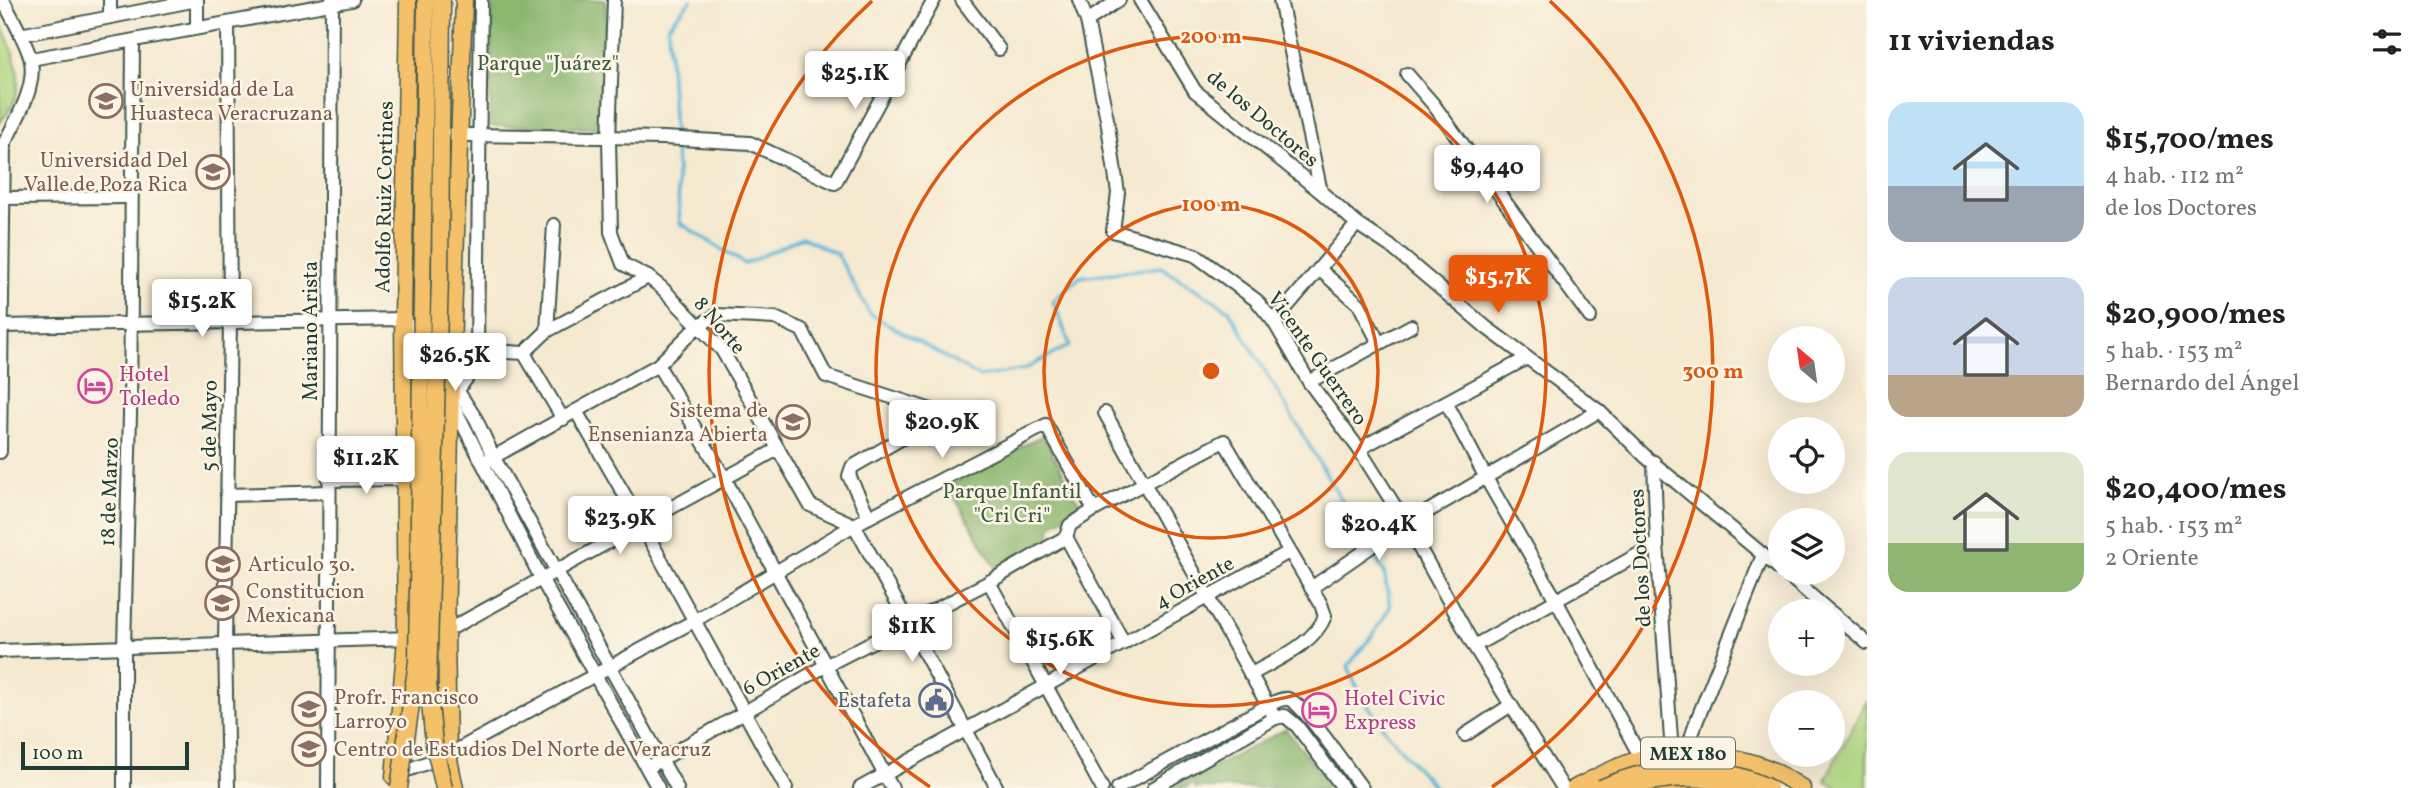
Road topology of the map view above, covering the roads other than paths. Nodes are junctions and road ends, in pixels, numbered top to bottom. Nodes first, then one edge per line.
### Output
1 (3, 0) edge
2 (110, 0) edge
3 (197, 0) edge
4 (352, 0) edge
5 (408, 0) edge
6 (426, 0) edge
7 (442, 0) edge
8 (464, 0) edge
9 (481, 0) edge
10 (614, 0) edge
11 (934, 0) edge
12 (962, 0) edge
13 (1079, 0) edge
14 (1119, 0) edge
15 (1140, 0) edge
16 (1280, 0) edge
17 (332, 2) edge
18 (110, 17) junction
19 (1087, 20) junction
20 (228, 23) junction
21 (197, 29) junction
22 (20, 35) junction
23 (132, 41) junction
24 (999, 49) dead end
25 (31, 59) junction
26 (1407, 74) dead end
27 (406, 134) junction
28 (459, 136) junction
29 (480, 136) junction
30 (609, 139) junction
31 (2, 145) edge
32 (1321, 191) junction
33 (131, 197) junction
34 (2, 198) junction
35 (1357, 224) junction
36 (554, 225) dead end
37 (1319, 268) junction
38 (648, 277) junction
39 (1590, 317) dead end
40 (330, 320) junction
41 (229, 322) junction
42 (1273, 322) junction
43 (129, 323) junction
44 (404, 325) junction
45 (1, 326) edge
46 (698, 326) junction
47 (1412, 326) dead end
48 (547, 331) junction
49 (1379, 343) junction
50 (477, 350) junction
51 (524, 353) junction
52 (1527, 358) junction
53 (658, 365) junction
54 (1309, 382) junction
55 (453, 390) junction
56 (1446, 402) junction
57 (576, 411) junction
58 (1599, 411) junction
59 (1105, 413) dead end
60 (563, 419) junction
61 (778, 449) junction
62 (1359, 449) junction
63 (0, 453) edge
64 (489, 460) junction
65 (1654, 463) junction
66 (1486, 478) junction
67 (404, 479) junction
68 (725, 479) junction
69 (1146, 484) junction
70 (328, 486) junction
71 (227, 495) junction
72 (1094, 510) junction
73 (869, 517) junction
74 (1406, 524) junction
75 (642, 525) junction
76 (854, 525) junction
77 (1066, 537) junction
78 (1657, 544) junction
79 (1289, 552) junction
80 (1763, 555) junction
81 (1768, 559) edge
82 (557, 572) junction
83 (775, 574) junction
84 (542, 580) junction
85 (989, 582) junction
86 (1799, 585) edge
87 (1311, 588) junction
88 (1206, 596) junction
89 (1815, 599) edge
90 (1556, 600) junction
91 (694, 621) junction
92 (908, 622) junction
93 (1845, 624) edge
94 (446, 633) junction
95 (406, 639) junction
96 (327, 641) junction
97 (1124, 643) junction
98 (1867, 643) edge
99 (225, 645) junction
100 (1474, 646) junction
101 (124, 647) junction
102 (0, 651) edge
103 (825, 666) junction
104 (610, 667) junction
105 (1250, 675) junction
106 (595, 676) junction
107 (1047, 687) junction
108 (1511, 705) junction
109 (1267, 706) junction
110 (745, 712) junction
111 (1280, 717) junction
112 (965, 729) junction
113 (1465, 735) dead end
114 (1679, 753) junction
115 (448, 755) junction
116 (1641, 758) junction
117 (662, 760) junction
118 (647, 768) junction
119 (885, 774) junction
120 (1358, 783) edge
121 (395, 784) edge
122 (1672, 787) edge
123 (124, 788) edge
124 (228, 788) edge
125 (328, 788) edge
126 (444, 788) edge
127 (455, 788) edge
128 (658, 788) edge
129 (677, 788) edge
130 (786, 788) edge
131 (860, 788) edge
132 (892, 788) edge
133 (997, 788) edge
134 (1102, 788) edge
135 (1118, 788) edge
136 (1154, 788) edge
137 (1343, 788) edge
138 (1563, 788) edge
139 (1575, 788) edge
140 (1601, 788) edge
141 (1626, 788) edge
142 (1741, 788) edge
143 (1769, 788) edge
144 (1802, 788) edge

1 - 22 street
2 - 18 street
3 - 18 street
3 - 21 street
4 - 17 street
5 - 27 main road, Adolfo Ruiz Cortines
6 - 121 main road, bridge
7 - 126 main road, bridge
8 - 28 main road
9 - 29 street
10 - 30 street, 8 Norte
11 - 30 street
12 - 24 street
13 - 19 street, Vicente Guerrero
14 - 19 street
15 - 32 street, de los Doctores
16 - 32 street, de los Doctores
17 - 20 street
17 - 40 street, Mariano Arista
18 - 22 street
19 - 42 street, Vicente Guerrero
20 - 21 street
20 - 41 street, 5 de Mayo
21 - 23 street
22 - 25 street
23 - 25 street
23 - 33 street, 18 de Marzo
25 - 31 street
26 - 39 street
27 - 28 street
27 - 44 main road, Adolfo Ruiz Cortines
28 - 29 street
28 - 55 main road
29 - 30 street
29 - 50 street
30 - 38 street, 8 Norte
31 - 34 street
32 - 35 street, de los Doctores
33 - 34 street
33 - 43 street, 18 de Marzo
34 - 45 street
35 - 37 street
35 - 52 street, de los Doctores
36 - 48 street
37 - 42 street
37 - 49 street
38 - 46 street, 8 Norte
38 - 48 street
40 - 41 street
40 - 44 street
40 - 70 street, Mariano Arista
41 - 43 street
41 - 71 street, 5 de Mayo
42 - 54 street, Vicente Guerrero
43 - 45 street
43 - 101 street, 18 de Marzo
44 - 55 street
44 - 55 street
44 - 67 main road, Adolfo Ruiz Cortines
45 - 63 street
46 - 53 street
46 - 61 street, 8 Norte
46 - 73 street
47 - 49 street
48 - 51 street
49 - 54 street
50 - 51 street
50 - 55 street
51 - 60 street
52 - 56 street
52 - 58 street, de los Doctores
53 - 57 street
53 - 68 street
54 - 62 street, Vicente Guerrero
55 - 64 street
55 - 94 main road
56 - 62 street
56 - 66 street
57 - 60 street
57 - 75 street
58 - 65 street, de los Doctores
58 - 66 street
59 - 69 street
60 - 64 street
61 - 68 street
61 - 76 street, 8 Norte
62 - 74 street, Vicente Guerrero
64 - 82 street
64 - 84 street
65 - 78 street, de los Doctores
65 - 80 street
66 - 74 street
66 - 90 street
67 - 70 street
67 - 95 main road, Adolfo Ruiz Cortines
68 - 75 street
68 - 83 street
69 - 72 street, 6 Oriente
69 - 79 street, 6 Oriente
69 - 88 street
70 - 71 street
70 - 96 street, Mariano Arista
71 - 99 street, 5 de Mayo
72 - 73 street
72 - 77 street, 6 Oriente
73 - 76 street
74 - 87 street
74 - 100 street, Vicente Guerrero
75 - 82 street
75 - 91 street
76 - 83 street
76 - 92 street
77 - 85 street, 6 Oriente
77 - 97 street
78 - 90 street
78 - 114 street, de los Doctores
79 - 87 street
79 - 88 street, 4 Oriente
80 - 81 street
80 - 114 street
82 - 84 street
82 - 104 street
83 - 91 street
83 - 103 street
84 - 94 street
84 - 106 street
85 - 92 street, 6 Oriente
85 - 107 street
86 - 89 street
87 - 105 street
88 - 97 street, 4 Oriente
88 - 105 street
90 - 100 street
90 - 116 street
91 - 104 street
91 - 110 street
92 - 103 street, 6 Oriente
92 - 112 street
93 - 98 street
94 - 95 street
94 - 115 main road
95 - 96 street
95 - 121 main road, Adolfo Ruiz Cortines
96 - 99 street
96 - 125 street, Mariano Arista
97 - 107 street, 4 Oriente
99 - 101 street
99 - 124 street, 5 de Mayo
100 - 108 street, Vicente Guerrero
101 - 102 street
101 - 123 street, 18 de Marzo
103 - 110 street, 6 Oriente
103 - 119 street
104 - 106 street
104 - 117 street
105 - 109 street
106 - 115 street
106 - 118 street
107 - 112 street, 4 Oriente
107 - 134 street
108 - 113 street
108 - 138 street, Vicente Guerrero
109 - 111 street
109 - 120 street
109 - 135 street
110 - 117 street, 6 Oriente
110 - 130 street
111 - 136 street
111 - 137 street
112 - 119 street, 4 Oriente
112 - 133 street
114 - 116 main road, MEX 180
114 - 122 street
114 - 144 main road, MEX 180
115 - 121 street
115 - 127 main road
116 - 139 main road, MEX 180
117 - 118 street, 6 Oriente
117 - 129 street
118 - 128 street
119 - 131 street, 4 Oriente
119 - 132 street
120 - 137 street
140 - 143 main road, bridge
141 - 142 main road, bridge

